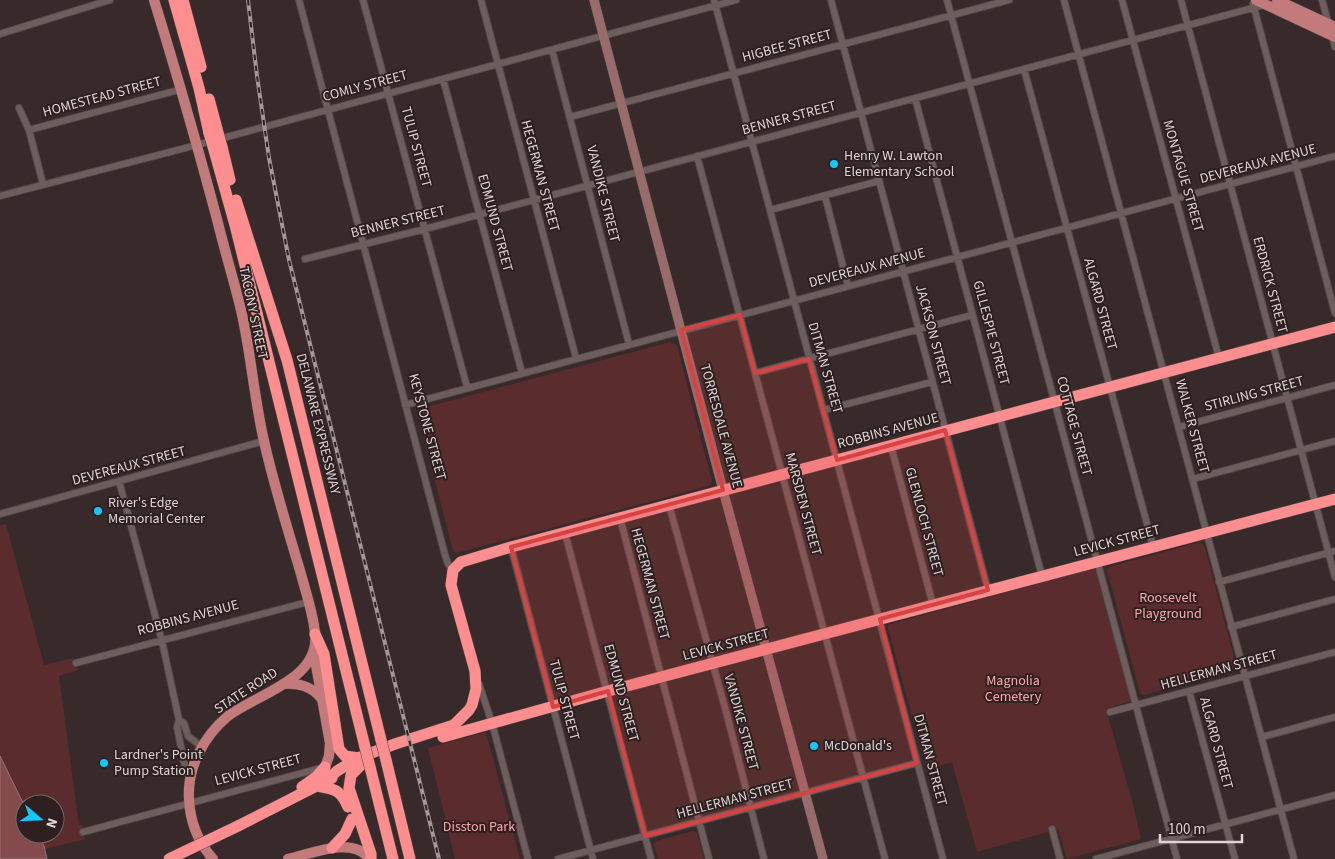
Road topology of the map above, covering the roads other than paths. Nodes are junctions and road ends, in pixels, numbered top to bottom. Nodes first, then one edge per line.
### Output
1 (110, 0) edge
2 (154, 0) edge
3 (174, 0) edge
4 (184, 0) edge
5 (299, 0) edge
6 (363, 0) edge
7 (481, 0) edge
8 (594, 0) edge
9 (736, 0) edge
10 (830, 0) edge
11 (947, 0) edge
12 (1009, 0) edge
13 (1064, 0) edge
14 (1122, 0) edge
15 (1181, 0) edge
16 (1278, 0) edge
17 (1322, 0) edge
18 (715, 3) edge
19 (1257, 3) edge
20 (951, 16) junction
21 (1187, 25) junction
22 (1333, 31) edge
23 (0, 34) edge
24 (604, 35) junction
25 (1133, 39) junction
26 (842, 44) junction
27 (1335, 47) edge
28 (552, 50) junction
29 (1078, 54) junction
30 (498, 64) junction
31 (1024, 69) junction
32 (733, 73) junction
33 (443, 79) junction
34 (969, 83) junction
35 (182, 89) junction
36 (388, 92) junction
37 (915, 98) junction
38 (622, 104) junction
39 (19, 108) dead end
40 (328, 109) junction
41 (860, 113) junction
42 (570, 117) junction
43 (29, 130) junction
44 (213, 131) junction
45 (752, 141) junction
46 (197, 145) junction
47 (218, 148) junction
48 (697, 156) junction
49 (1335, 156) edge
50 (1296, 167) junction
51 (639, 171) junction
52 (879, 182) junction
53 (43, 184) junction
54 (1230, 184) junction
55 (588, 186) junction
56 (0, 196) edge
57 (824, 196) junction
58 (1176, 198) junction
59 (534, 200) junction
60 (770, 210) junction
61 (1121, 213) junction
62 (480, 214) junction
63 (425, 228) junction
64 (1066, 228) junction
65 (1012, 242) junction
66 (362, 244) junction
67 (957, 257) junction
68 (305, 259) dead end
69 (903, 272) junction
70 (848, 286) junction
71 (794, 300) junction
72 (1335, 313) edge
73 (740, 315) junction
74 (972, 315) junction
75 (1335, 327) edge
76 (681, 330) junction
77 (918, 330) junction
78 (629, 344) junction
79 (1273, 344) junction
80 (576, 358) junction
81 (1219, 358) junction
82 (809, 359) junction
83 (522, 373) junction
84 (754, 373) junction
85 (1164, 373) junction
86 (932, 382) junction
87 (1335, 385) edge
88 (467, 387) junction
89 (1110, 387) junction
90 (1287, 398) junction
91 (1054, 402) junction
92 (405, 404) junction
93 (824, 410) junction
94 (1001, 417) junction
95 (1179, 427) junction
96 (946, 430) junction
97 (264, 441) junction
98 (1335, 441) edge
99 (891, 446) junction
100 (1302, 450) junction
101 (837, 460) junction
102 (782, 474) junction
103 (1193, 479) junction
104 (119, 480) junction
105 (723, 490) junction
106 (1335, 498) edge
107 (1316, 504) junction
108 (669, 505) junction
109 (0, 514) edge
110 (620, 518) junction
111 (1207, 532) junction
112 (565, 533) junction
113 (1153, 546) junction
114 (511, 547) junction
115 (1332, 552) edge
116 (1098, 561) junction
117 (453, 570) junction
118 (1042, 576) junction
119 (1335, 577) edge
120 (1220, 582) junction
121 (988, 590) junction
122 (1335, 599) edge
123 (308, 602) junction
124 (933, 605) junction
125 (880, 619) junction
126 (1231, 627) junction
127 (315, 634) junction
128 (825, 634) junction
129 (162, 641) junction
130 (767, 650) junction
131 (1335, 652) edge
132 (314, 654) junction
133 (76, 663) dead end
134 (713, 664) junction
135 (475, 670) junction
136 (1245, 676) junction
137 (662, 677) junction
138 (281, 684) junction
139 (608, 691) junction
140 (1189, 691) junction
141 (322, 699) junction
142 (1135, 705) junction
143 (553, 707) junction
144 (1110, 712) dead end
145 (1335, 717) edge
146 (179, 720) junction
147 (492, 723) junction
148 (1262, 737) junction
149 (202, 747) junction
150 (917, 763) junction
151 (363, 764) junction
152 (325, 767) junction
153 (191, 773) junction
154 (863, 778) junction
155 (322, 783) junction
156 (805, 793) junction
157 (1335, 796) edge
158 (189, 803) junction
159 (750, 807) junction
160 (275, 808) junction
161 (1280, 810) junction
162 (352, 818) junction
163 (699, 822) junction
164 (1225, 825) junction
165 (1052, 829) dead end
166 (83, 832) dead end
167 (645, 836) junction
168 (1171, 839) junction
169 (332, 848) junction
170 (590, 851) junction
171 (1117, 856) edge
172 (368, 857) edge
173 (169, 859) edge
174 (213, 859) edge
175 (288, 859) edge
176 (393, 859) edge
177 (410, 859) edge
178 (528, 859) edge
179 (558, 859) edge
180 (593, 859) edge
181 (651, 859) edge
182 (709, 859) edge
183 (764, 859) edge
184 (823, 859) edge
185 (885, 859) edge
186 (943, 859) edge
187 (1060, 859) edge
188 (1096, 859) edge
189 (1177, 859) edge
190 (1235, 859) edge
191 (1294, 859) edge

1 - 23 street
2 - 35 main road, TACONY STREET
3 - 44 highway, DELAWARE EXPRESSWAY
4 - 44 highway, DELAWARE EXPRESSWAY
5 - 40 street, KEYSTONE STREET
6 - 36 street, TULIP STREET
7 - 30 street, HEGERMAN STREET
8 - 24 street, TORRESDALE AVENUE
9 - 18 street, COMLY STREET
10 - 26 street, JACKSON STREET
11 - 20 street, COTTAGE STREET
12 - 20 street, HIGBEE STREET
13 - 29 street, WALKER STREET
14 - 25 street, MONTAGUE STREET
15 - 21 street, ERDRICK STREET
16 - 19 street, BENNER STREET
16 - 22 main road
17 - 22 street
18 - 24 street, COMLY STREET
18 - 32 street, DITMAN STREET
19 - 21 street, BENNER STREET
19 - 22 main road
19 - 50 street
20 - 26 street, HIGBEE STREET
20 - 34 street, COTTAGE STREET
21 - 25 street, BENNER STREET
21 - 54 street, ERDRICK STREET
22 - 27 street
24 - 28 street, COMLY STREET
24 - 38 street, TORRESDALE AVENUE
25 - 29 street, BENNER STREET
25 - 58 street, MONTAGUE STREET
26 - 32 street, HIGBEE STREET
26 - 41 street, JACKSON STREET
28 - 30 street, COMLY STREET
28 - 42 street, VANDIKE STREET
29 - 31 street, BENNER STREET
29 - 61 street, WALKER STREET
30 - 33 street, COMLY STREET
30 - 59 street, HEGERMAN STREET
31 - 34 street, BENNER STREET
31 - 64 street, ALGARD STREET
32 - 38 street, HIGBEE STREET
32 - 45 street, DITMAN STREET
33 - 36 street, COMLY STREET
33 - 62 street, EDMUND STREET
34 - 37 street, BENNER STREET
34 - 65 street, COTTAGE STREET
35 - 43 street, HOMESTEAD STREET
35 - 46 main road, TACONY STREET
36 - 40 street, COMLY STREET
36 - 63 street, TULIP STREET
37 - 41 street, BENNER STREET
37 - 67 street, GILLESPIE STREET
38 - 42 street, HIGBEE STREET
38 - 51 street, TORRESDALE AVENUE
39 - 43 street
40 - 46 street, COMLY STREET
40 - 66 street, KEYSTONE STREET
41 - 45 street, BENNER STREET
41 - 52 street, JACKSON STREET
42 - 55 street, VANDIKE STREET
43 - 53 street
44 - 47 highway, DELAWARE EXPRESSWAY, bridge
45 - 48 street, BENNER STREET
45 - 60 street, DITMAN STREET
46 - 53 street, COMLY STREET
46 - 97 main road, TACONY STREET
47 - 151 highway, DELAWARE EXPRESSWAY, bridge
47 - 177 highway, DELAWARE EXPRESSWAY, bridge
48 - 51 street, BENNER STREET
48 - 73 street, MARSDEN STREET
49 - 50 street, DEVEREAUX AVENUE
50 - 54 street, DEVEREAUX AVENUE
50 - 72 street
51 - 55 street, BENNER STREET
51 - 76 street, TORRESDALE AVENUE
52 - 57 street
52 - 69 street, JACKSON STREET
53 - 56 street, COMLY STREET
54 - 58 street, DEVEREAUX AVENUE
54 - 79 street, ERDRICK STREET
55 - 59 street, BENNER STREET
55 - 78 street, VANDIKE STREET
57 - 60 street
57 - 70 street
58 - 61 street, DEVEREAUX AVENUE
58 - 81 street, MONTAGUE STREET
59 - 62 street, BENNER STREET
59 - 80 street, HEGERMAN STREET
60 - 71 street, DITMAN STREET
61 - 64 street, DEVEREAUX AVENUE
61 - 85 street, WALKER STREET
62 - 63 street, BENNER STREET
62 - 83 street, EDMUND STREET
63 - 66 street, BENNER STREET
63 - 88 street, TULIP STREET
64 - 65 street, DEVEREAUX AVENUE
64 - 89 street, ALGARD STREET
65 - 67 street, DEVEREAUX AVENUE
65 - 91 street, COTTAGE STREET
66 - 68 street, BENNER STREET
66 - 92 street, KEYSTONE STREET
67 - 69 street, DEVEREAUX AVENUE
67 - 74 street, GILLESPIE STREET
69 - 70 street, DEVEREAUX AVENUE
69 - 77 street, JACKSON STREET
70 - 71 street, DEVEREAUX AVENUE
71 - 73 street, DEVEREAUX AVENUE
71 - 82 street, DITMAN STREET
73 - 76 street, DEVEREAUX AVENUE
73 - 84 street, MARSDEN STREET
74 - 77 street
74 - 94 street, GILLESPIE STREET
75 - 79 highway, ROBBINS AVENUE
76 - 78 street, DEVEREAUX AVENUE
76 - 105 street, TORRESDALE AVENUE
77 - 82 street
77 - 86 street, JACKSON STREET
78 - 80 street, DEVEREAUX AVENUE
79 - 81 highway, ROBBINS AVENUE
79 - 90 street, ERDRICK STREET
80 - 83 street, DEVEREAUX AVENUE
81 - 85 highway, ROBBINS AVENUE
82 - 84 street
82 - 93 street, DITMAN STREET
83 - 88 street, DEVEREAUX AVENUE
84 - 102 street, MARSDEN STREET
85 - 89 highway, ROBBINS AVENUE
85 - 95 street, WALKER STREET
86 - 93 street
86 - 96 street, JACKSON STREET
87 - 90 street, STIRLING STREET
88 - 92 street, DEVEREAUX AVENUE
89 - 91 highway, ROBBINS AVENUE
89 - 113 street, ALGARD STREET
90 - 95 street, STIRLING STREET
90 - 100 street, ERDRICK STREET
91 - 94 highway, ROBBINS AVENUE
91 - 116 street, COTTAGE STREET
92 - 117 street, KEYSTONE STREET
93 - 101 street, DITMAN STREET
94 - 96 highway, ROBBINS AVENUE
94 - 118 street, GILLESPIE STREET
95 - 103 street, WALKER STREET
96 - 99 highway, ROBBINS AVENUE
96 - 121 street, JACKSON STREET
97 - 104 street, DEVEREAUX STREET
97 - 123 main road, TACONY STREET
98 - 100 street
99 - 101 highway, ROBBINS AVENUE
99 - 124 street, GLENLOCH STREET
100 - 103 street
100 - 107 street, ERDRICK STREET
101 - 102 highway, ROBBINS AVENUE
101 - 125 street, DITMAN STREET
102 - 105 highway, ROBBINS AVENUE
102 - 128 street, MARSDEN STREET
103 - 111 street, WALKER STREET
104 - 109 street, DEVEREAUX STREET
104 - 129 street
105 - 108 highway, ROBBINS AVENUE
105 - 130 street, TORRESDALE AVENUE
106 - 107 highway, LEVICK STREET
107 - 111 highway, LEVICK STREET
107 - 115 street, ERDRICK STREET
108 - 110 highway, ROBBINS AVENUE
108 - 134 street, VANDIKE STREET
110 - 112 highway, ROBBINS AVENUE
110 - 137 street, HEGERMAN STREET
111 - 113 highway, LEVICK STREET
111 - 120 street, WALKER STREET
112 - 114 highway, ROBBINS AVENUE
112 - 139 street, EDMUND STREET
113 - 116 highway, LEVICK STREET
114 - 117 highway, ROBBINS AVENUE
114 - 143 street, TULIP STREET
115 - 119 street, ERDRICK STREET
115 - 120 street
116 - 118 highway, LEVICK STREET
116 - 142 street, COTTAGE STREET
117 - 135 highway, KEYSTONE STREET
118 - 121 highway, LEVICK STREET
120 - 126 street, WALKER STREET
121 - 124 highway, LEVICK STREET
122 - 126 street
123 - 127 main road, TACONY STREET
123 - 129 street, ROBBINS AVENUE
124 - 125 highway, LEVICK STREET
125 - 128 highway, LEVICK STREET
125 - 150 street, DITMAN STREET
126 - 136 street, WALKER STREET
127 - 132 main road
127 - 151 highway
128 - 130 highway, LEVICK STREET
128 - 154 street, MARSDEN STREET
129 - 133 street, ROBBINS AVENUE
129 - 146 street
130 - 134 highway, LEVICK STREET
130 - 156 street, TORRESDALE AVENUE
131 - 136 street, HELLERMAN STREET
132 - 138 main road, STATE ROAD
132 - 141 main road
134 - 137 highway, LEVICK STREET
134 - 159 street, VANDIKE STREET
135 - 147 street, KEYSTONE STREET
135 - 151 highway, LEVICK STREET
136 - 140 street, HELLERMAN STREET
136 - 148 street, WALKER STREET
137 - 139 highway, LEVICK STREET
137 - 163 street, HEGERMAN STREET
138 - 141 main road
138 - 149 main road, STATE ROAD
139 - 143 highway, LEVICK STREET
139 - 167 street, EDMUND STREET
140 - 142 street, HELLERMAN STREET
140 - 164 street, ALGARD STREET
141 - 152 main road
142 - 144 street, HELLERMAN STREET
142 - 168 street, COTTAGE STREET
143 - 147 highway, LEVICK STREET
143 - 170 street, TULIP STREET
145 - 148 street
146 - 149 street
146 - 153 street
147 - 151 highway, LEVICK STREET
147 - 178 street, KEYSTONE STREET
148 - 161 street, WALKER STREET
149 - 153 main road, STATE ROAD
150 - 154 street, HELLERMAN STREET
150 - 186 street, DITMAN STREET
151 - 155 highway, LEVICK STREET
151 - 172 highway
151 - 176 highway, DELAWARE EXPRESSWAY
152 - 158 street, LEVICK STREET
152 - 160 highway
153 - 158 main road, STATE ROAD
154 - 156 street, HELLERMAN STREET
154 - 185 street, MARSDEN STREET
155 - 160 highway, LEVICK STREET
155 - 162 highway
156 - 159 street, HELLERMAN STREET
156 - 184 street, TORRESDALE AVENUE
157 - 161 street
158 - 166 street, LEVICK STREET
158 - 174 main road, STATE ROAD
159 - 163 street, HELLERMAN STREET
159 - 183 street, VANDIKE STREET
160 - 173 highway, bridge
161 - 164 street
161 - 191 street, WALKER STREET
162 - 169 highway
162 - 172 highway
163 - 167 street, HELLERMAN STREET
163 - 182 street, HEGERMAN STREET
164 - 168 street
164 - 190 street, ALGARD STREET
165 - 187 street
167 - 170 street, HELLERMAN STREET
167 - 181 street, EDMUND STREET
168 - 171 street
168 - 189 street, COTTAGE STREET
169 - 172 main road
169 - 175 main road
170 - 179 street, HELLERMAN STREET
170 - 180 street, TULIP STREET
171 - 188 street

